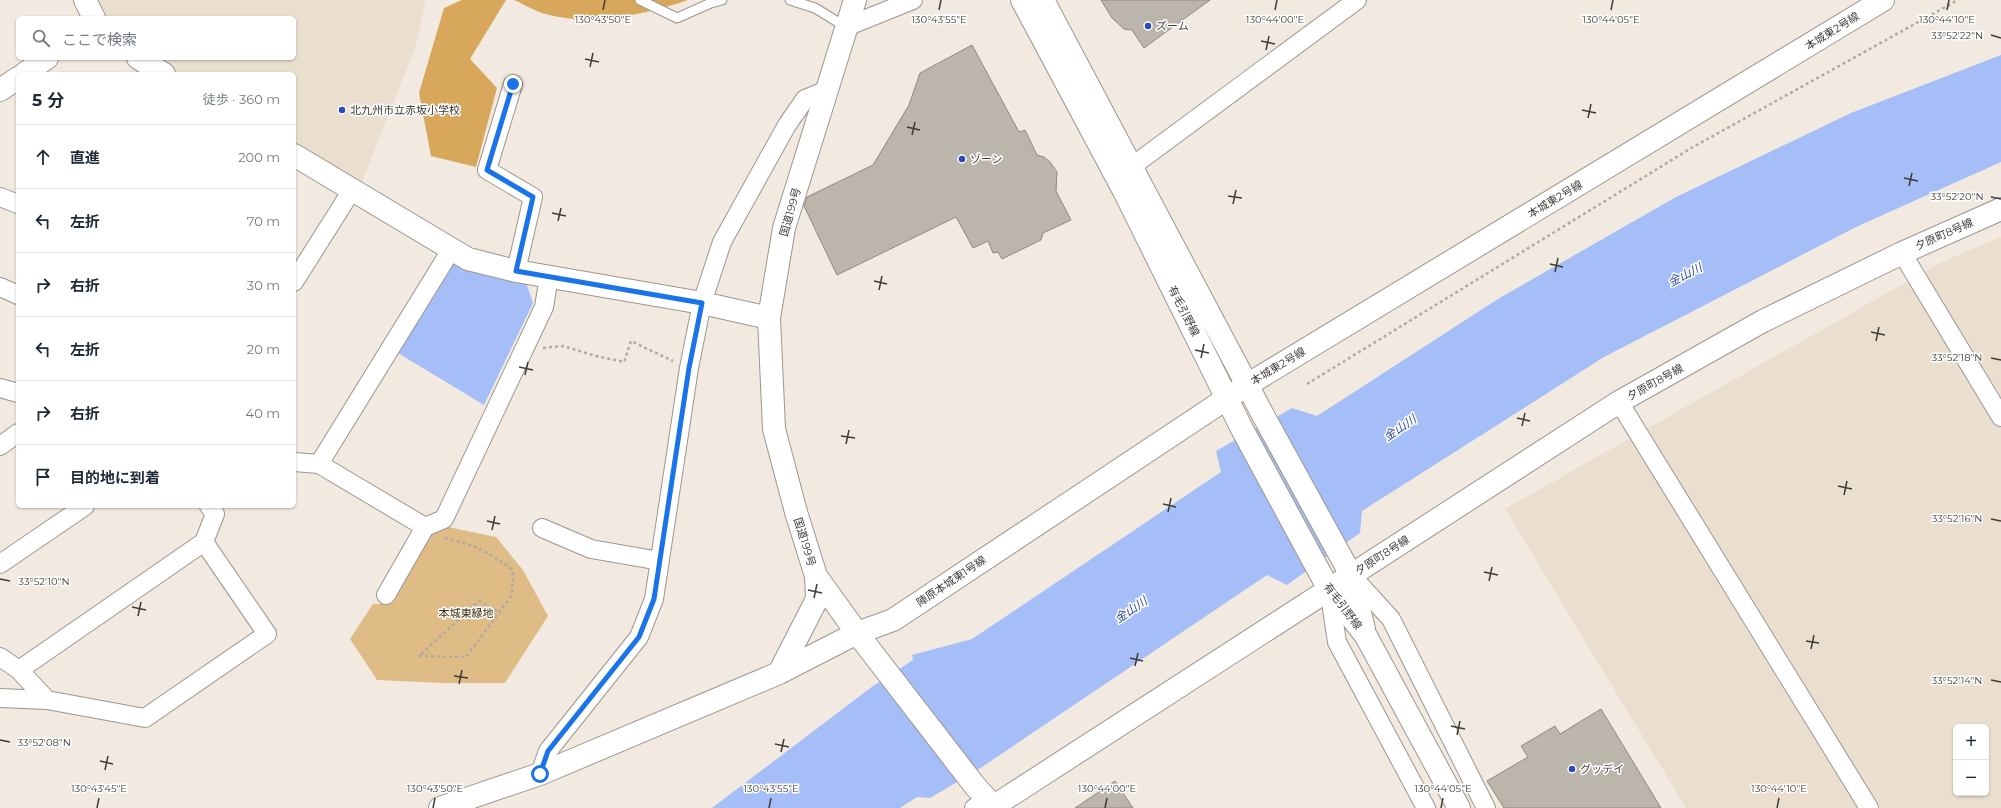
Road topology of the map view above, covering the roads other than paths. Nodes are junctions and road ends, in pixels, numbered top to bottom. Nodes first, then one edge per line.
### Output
1 (85, 0) edge
2 (640, 0) edge
3 (722, 0) edge
4 (790, 0) edge
5 (855, 0) edge
6 (913, 0) edge
7 (1022, 0) edge
8 (1043, 0) edge
9 (1357, 0) edge
10 (1882, 0) edge
11 (93, 16) edge
12 (846, 27) junction
13 (44, 60) edge
14 (141, 60) edge
15 (27, 72) edge
16 (161, 72) edge
17 (16, 79) edge
18 (513, 84) dead end
19 (0, 90) edge
20 (827, 90) junction
21 (296, 156) edge
22 (1131, 167) junction
23 (352, 190) junction
24 (0, 197) edge
25 (16, 203) edge
26 (2001, 208) edge
27 (451, 250) junction
28 (1902, 253) junction
29 (516, 271) junction
30 (549, 277) junction
31 (296, 279) edge
32 (0, 287) edge
33 (16, 294) edge
34 (702, 303) junction
35 (769, 318) junction
36 (1247, 385) junction
37 (0, 388) edge
38 (16, 393) edge
39 (1228, 398) junction
40 (1619, 402) junction
41 (2001, 417) edge
42 (16, 434) edge
43 (0, 446) edge
44 (296, 462) edge
45 (319, 464) junction
46 (82, 508) edge
47 (210, 508) edge
48 (430, 525) junction
49 (542, 528) dead end
50 (204, 542) junction
51 (660, 561) junction
52 (0, 564) edge
53 (1347, 568) junction
54 (816, 576) junction
55 (1324, 581) junction
56 (386, 595) dead end
57 (857, 633) junction
58 (1366, 636) junction
59 (0, 657) edge
60 (19, 670) junction
61 (779, 672) junction
62 (0, 698) edge
63 (47, 700) junction
64 (540, 774) junction
65 (985, 801) edge
66 (440, 808) edge
67 (1426, 808) edge
68 (1459, 808) edge
69 (1486, 808) edge
70 (1869, 808) edge

1 - 11 main road
2 - 3 lane
4 - 12 lane
5 - 12 main road, 国道199号
6 - 12 street
7 - 39 main road, 有毛引野線
8 - 22 main road, 有毛引野線
9 - 22 street
10 - 36 main road, 本城東2号線
12 - 20 main road, 国道199号
13 - 15 main road
14 - 16 main road
17 - 19 main road
18 - 29 street
20 - 34 street
20 - 35 main road, 国道199号
21 - 23 main road
22 - 36 main road, 有毛引野線
23 - 27 main road
23 - 31 street
24 - 25 street
26 - 28 main road, 夕原町8号線
27 - 29 main road
27 - 45 street
28 - 40 main road, 夕原町8号線
28 - 41 street
29 - 30 main road
30 - 34 main road
30 - 48 street
32 - 33 street
34 - 35 main road
34 - 51 street
35 - 54 main road, 国道199号
36 - 39 main road, 本城東2号線
36 - 53 main road, 有毛引野線
37 - 38 street
39 - 55 main road, 有毛引野線
39 - 57 main road, 陣原本城東1号線
40 - 53 main road, 夕原町8号線
40 - 70 street
42 - 43 street
44 - 45 street
45 - 48 street
46 - 52 street
47 - 50 street
48 - 56 street
49 - 51 street
50 - 60 street
50 - 63 street
51 - 64 street
53 - 55 main road, 夕原町8号線
53 - 58 main road, 有毛引野線
53 - 69 street
54 - 57 main road, 国道199号
54 - 61 main road
55 - 58 main road, 有毛引野線
55 - 65 main road, 夕原町8号線
55 - 67 street
57 - 61 main road
57 - 65 main road
58 - 68 main road, 有毛引野線
59 - 60 street
60 - 63 street
61 - 64 main road
62 - 63 street
64 - 66 main road

